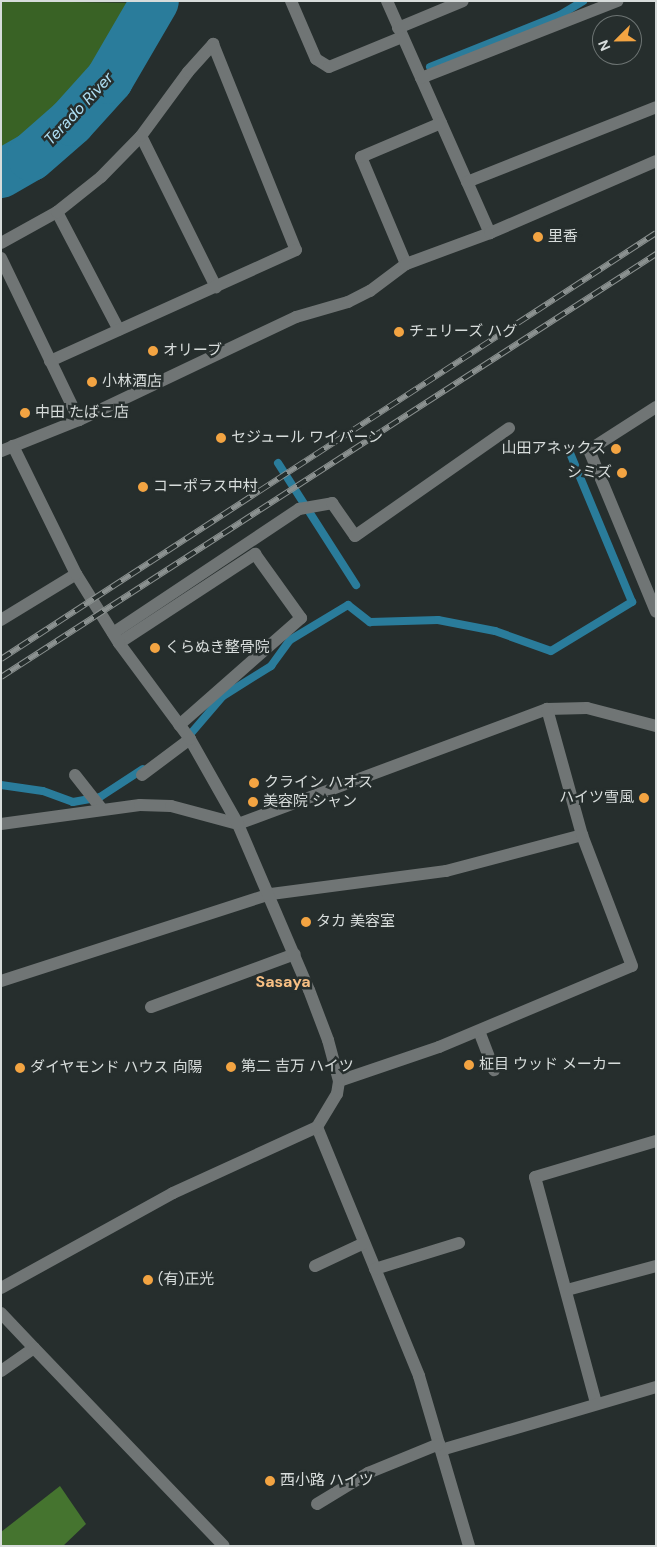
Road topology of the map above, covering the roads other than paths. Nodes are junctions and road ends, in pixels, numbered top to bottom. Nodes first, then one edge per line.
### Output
1 (291, 1) edge
2 (387, 1) edge
3 (463, 1) edge
4 (617, 1) edge
5 (400, 32) junction
6 (421, 78) junction
7 (656, 108) edge
8 (441, 123) junction
9 (140, 136) junction
10 (656, 161) edge
11 (468, 182) junction
12 (57, 212) junction
13 (490, 232) junction
14 (1, 243) edge
15 (1, 258) edge
16 (406, 264) junction
17 (4, 273) edge
18 (216, 287) junction
19 (119, 330) junction
20 (50, 361) junction
21 (656, 407) edge
22 (78, 420) junction
23 (509, 428) dead end
24 (7, 449) edge
25 (76, 574) junction
26 (656, 612) edge
27 (1, 620) edge
28 (116, 638) junction
29 (547, 709) junction
30 (179, 725) junction
31 (656, 726) edge
32 (190, 739) junction
33 (75, 775) dead end
34 (142, 775) dead end
35 (100, 808) junction
36 (1, 824) edge
37 (238, 824) junction
38 (582, 835) junction
39 (271, 894) junction
40 (295, 954) junction
41 (1, 981) edge
42 (151, 1007) dead end
43 (479, 1031) junction
44 (494, 1070) dead end
45 (339, 1081) junction
46 (317, 1128) junction
47 (656, 1141) edge
48 (364, 1243) junction
49 (459, 1243) dead end
50 (315, 1266) dead end
51 (656, 1266) edge
52 (375, 1269) junction
53 (1, 1288) edge
54 (567, 1290) junction
55 (1, 1313) edge
56 (34, 1348) junction
57 (1, 1371) edge
58 (656, 1388) edge
59 (596, 1403) junction
60 (440, 1447) junction
61 (318, 1504) dead end
62 (224, 1546) edge
63 (469, 1546) edge

1 - 5 street
2 - 5 street
3 - 5 street
4 - 6 street
5 - 6 street
6 - 8 street
7 - 11 street
8 - 11 street
8 - 16 street
9 - 12 street
9 - 18 street
9 - 18 street
10 - 13 street
11 - 13 street
12 - 14 street
12 - 19 street
13 - 16 street
15 - 17 street
16 - 22 street
17 - 20 street
18 - 19 street
19 - 20 street
20 - 22 street
21 - 26 street
22 - 24 street
23 - 28 street
24 - 25 street
25 - 27 street
25 - 28 street
28 - 30 street
28 - 30 street
29 - 31 street
29 - 37 street
29 - 38 street
30 - 32 street
32 - 34 street
32 - 37 street
33 - 35 street
35 - 36 street
35 - 37 street
37 - 39 street
38 - 39 street
38 - 43 street
39 - 40 street
39 - 41 street
40 - 42 street
40 - 45 street
43 - 44 street
43 - 45 street
45 - 46 street
46 - 48 street
46 - 53 street
47 - 54 street
48 - 50 street
48 - 52 street
49 - 52 street
51 - 54 street
52 - 60 street
54 - 59 street
55 - 56 street
56 - 57 street
56 - 62 street
58 - 59 street
59 - 60 street
60 - 61 street
60 - 63 street

